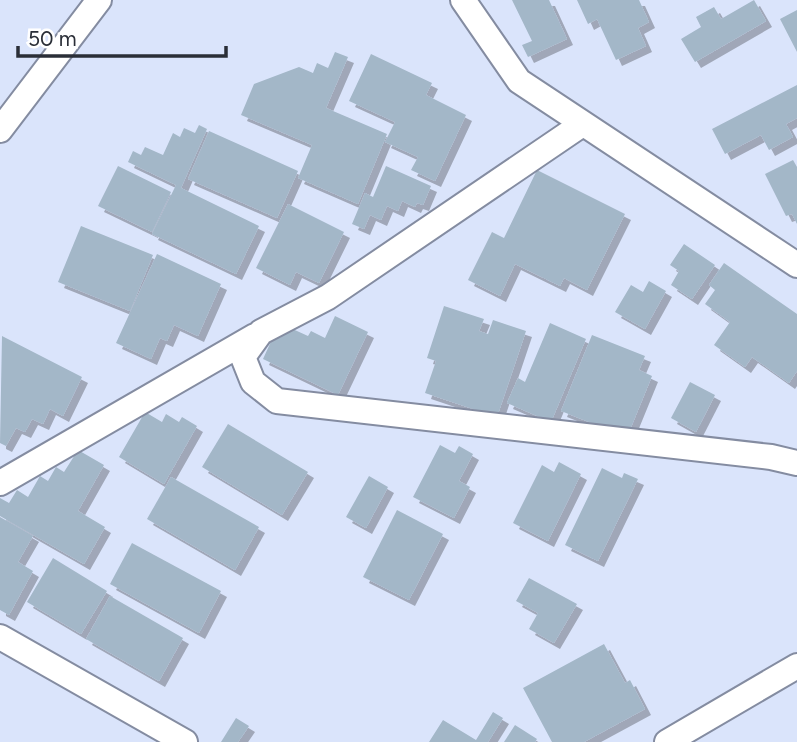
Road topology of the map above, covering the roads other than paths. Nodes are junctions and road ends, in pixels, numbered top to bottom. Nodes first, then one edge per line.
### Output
1 (99, 0) edge
2 (463, 0) edge
3 (581, 125) junction
4 (0, 130) edge
5 (797, 265) edge
6 (261, 332) junction
7 (797, 463) edge
8 (0, 483) edge
9 (0, 637) edge
10 (797, 666) edge
11 (185, 742) edge
12 (667, 742) edge

1 - 4 street
2 - 3 street
3 - 5 street
3 - 6 street
6 - 7 street
6 - 8 street
9 - 11 street
10 - 12 street

